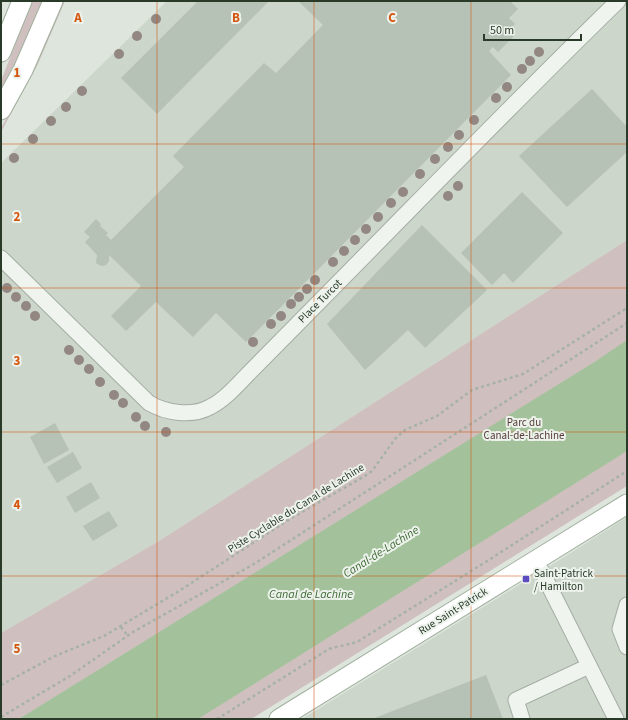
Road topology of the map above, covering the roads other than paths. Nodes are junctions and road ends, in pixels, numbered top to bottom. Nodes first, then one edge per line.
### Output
1 (22, 1) edge
2 (53, 1) edge
3 (618, 1) edge
4 (1, 52) edge
5 (1, 110) edge
6 (1, 258) edge
7 (627, 504) edge
8 (534, 562) junction
9 (627, 605) edge
10 (627, 647) edge
11 (589, 666) junction
12 (279, 719) edge
13 (522, 719) edge
14 (616, 719) edge

1 - 4 main road
2 - 5 main road
3 - 6 street, Place Turcot
7 - 8 main road, Rue Saint-Patrick
8 - 11 street
8 - 12 main road, Rue Saint-Patrick
9 - 10 street
11 - 13 street
11 - 14 street

